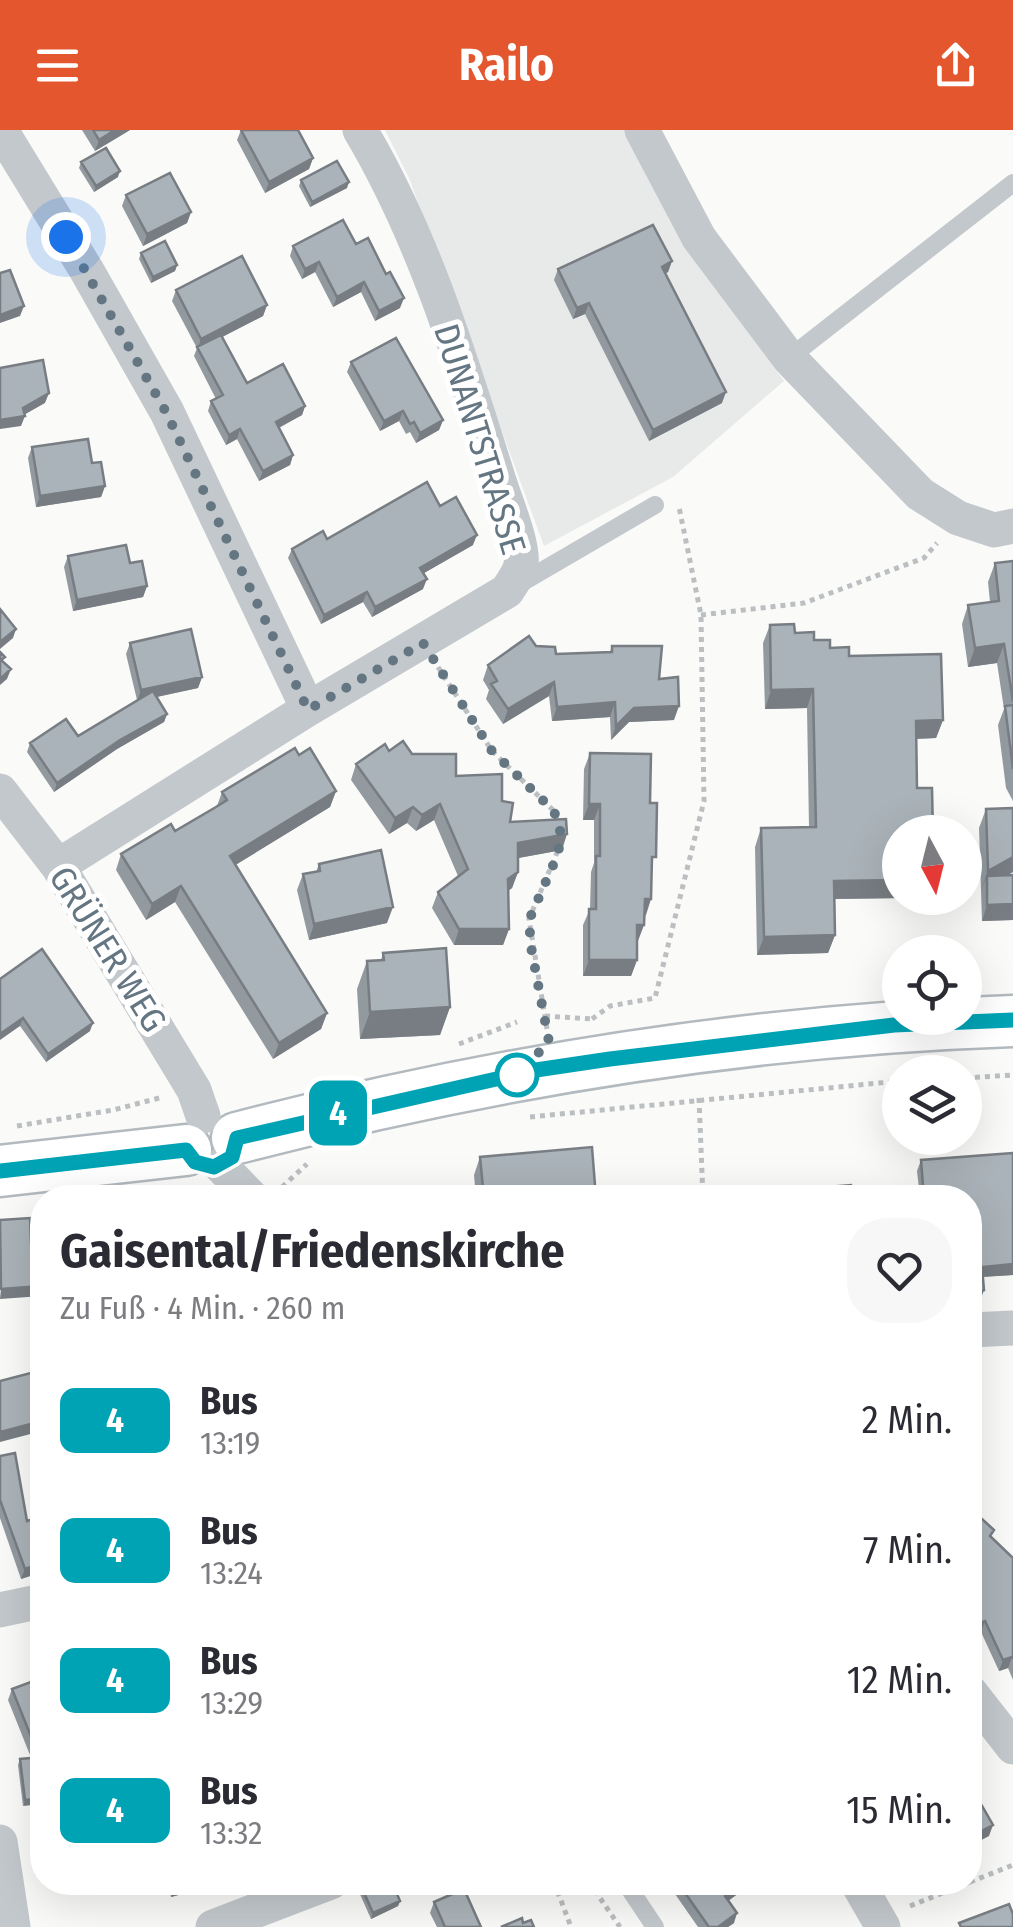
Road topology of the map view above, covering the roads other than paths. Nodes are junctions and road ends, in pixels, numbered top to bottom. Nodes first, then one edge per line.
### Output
1 (4, 130) edge
2 (360, 130) edge
3 (642, 130) edge
4 (1013, 183) edge
5 (789, 358) junction
6 (655, 505) road end
7 (1013, 526) edge
8 (507, 592) junction
9 (308, 710) junction
10 (0, 790) edge
11 (58, 866) junction
12 (1013, 1020) edge
13 (7, 1149) edge
14 (220, 1154) edge
15 (1013, 1328) edge
16 (982, 1329) edge
17 (30, 1604) edge
18 (0, 1610) edge
19 (982, 1707) edge
20 (1013, 1747) edge
21 (0, 1842) edge
22 (297, 1895) edge
23 (634, 1895) edge
24 (865, 1895) edge
25 (13, 1927) edge
26 (213, 1927) edge
27 (655, 1927) edge
28 (883, 1927) edge

1 - 9 street
2 - 8 street, DUNANTSTRASSE
3 - 5 street
4 - 5 lane
5 - 7 street
6 - 8 lane
8 - 9 street, DUNANTSTRASSE
9 - 11 street, DUNANTSTRASSE
10 - 11 street, GRÜNER WEG
11 - 14 street, GRÜNER WEG
12 - 14 main road
13 - 14 main road
15 - 16 street
17 - 18 street
19 - 20 street
21 - 25 street
22 - 26 street
23 - 27 lane
24 - 28 street

